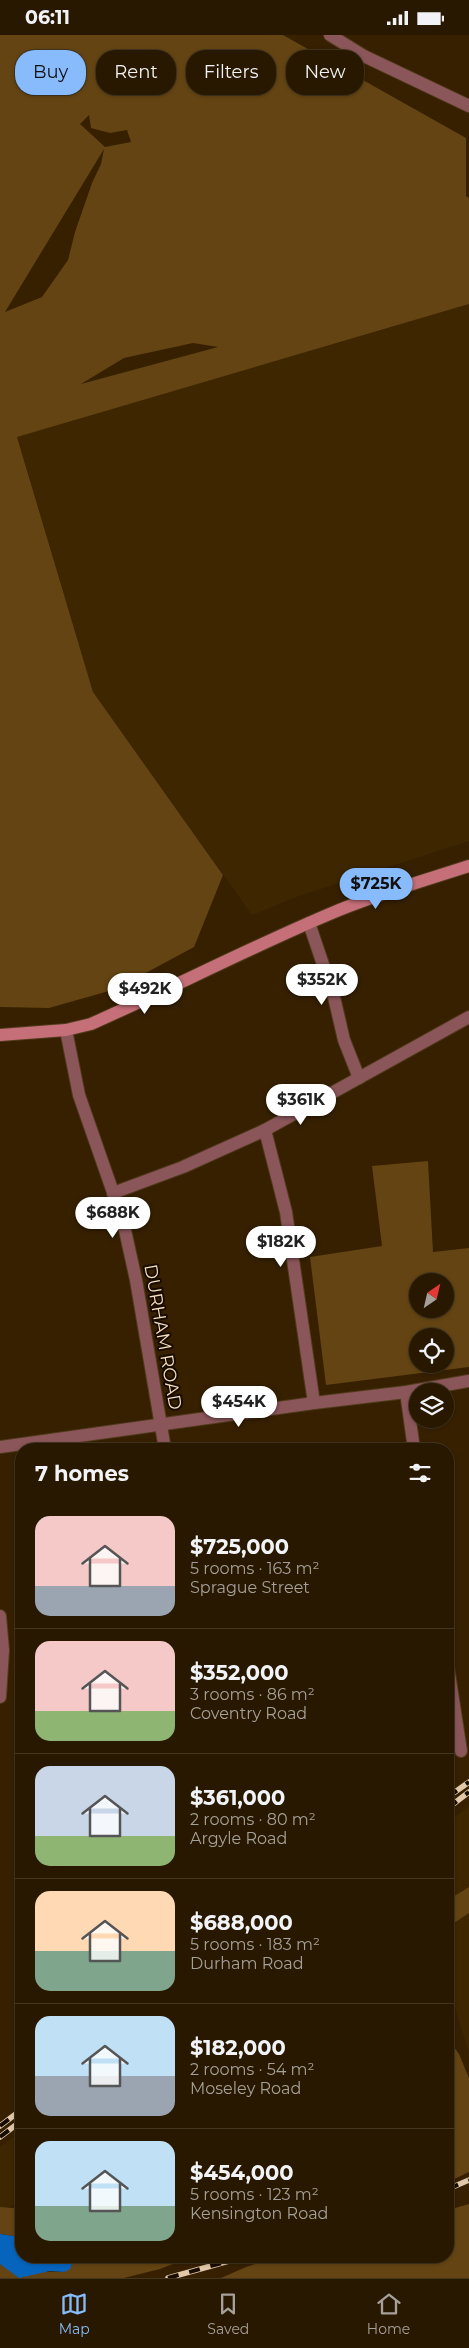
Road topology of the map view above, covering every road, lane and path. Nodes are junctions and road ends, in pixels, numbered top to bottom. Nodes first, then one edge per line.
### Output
1 (330, 35) edge
2 (469, 106) edge
3 (469, 866) edge
4 (310, 923) junction
5 (469, 1017) edge
6 (66, 1030) junction
7 (0, 1035) edge
8 (359, 1078) junction
9 (266, 1130) junction
10 (113, 1193) junction
11 (469, 1381) edge
12 (406, 1392) junction
13 (314, 1403) junction
14 (161, 1425) junction
15 (29, 1443) edge
16 (164, 1443) edge
17 (413, 1443) edge
18 (15, 1445) edge
19 (0, 1447) edge
20 (0, 1616) edge
21 (0, 1697) edge
22 (454, 1706) edge
23 (461, 1751) dead end

1 - 2 street
3 - 4 main road
4 - 6 main road
4 - 8 street
5 - 8 street
6 - 7 main road
6 - 10 street, DURHAM ROAD
8 - 9 street
9 - 10 street
9 - 13 street
10 - 14 street, DURHAM ROAD
11 - 12 street
12 - 13 street
12 - 17 street
13 - 14 street
14 - 15 street
14 - 16 street, DURHAM ROAD
18 - 19 street
20 - 21 street
22 - 23 street

